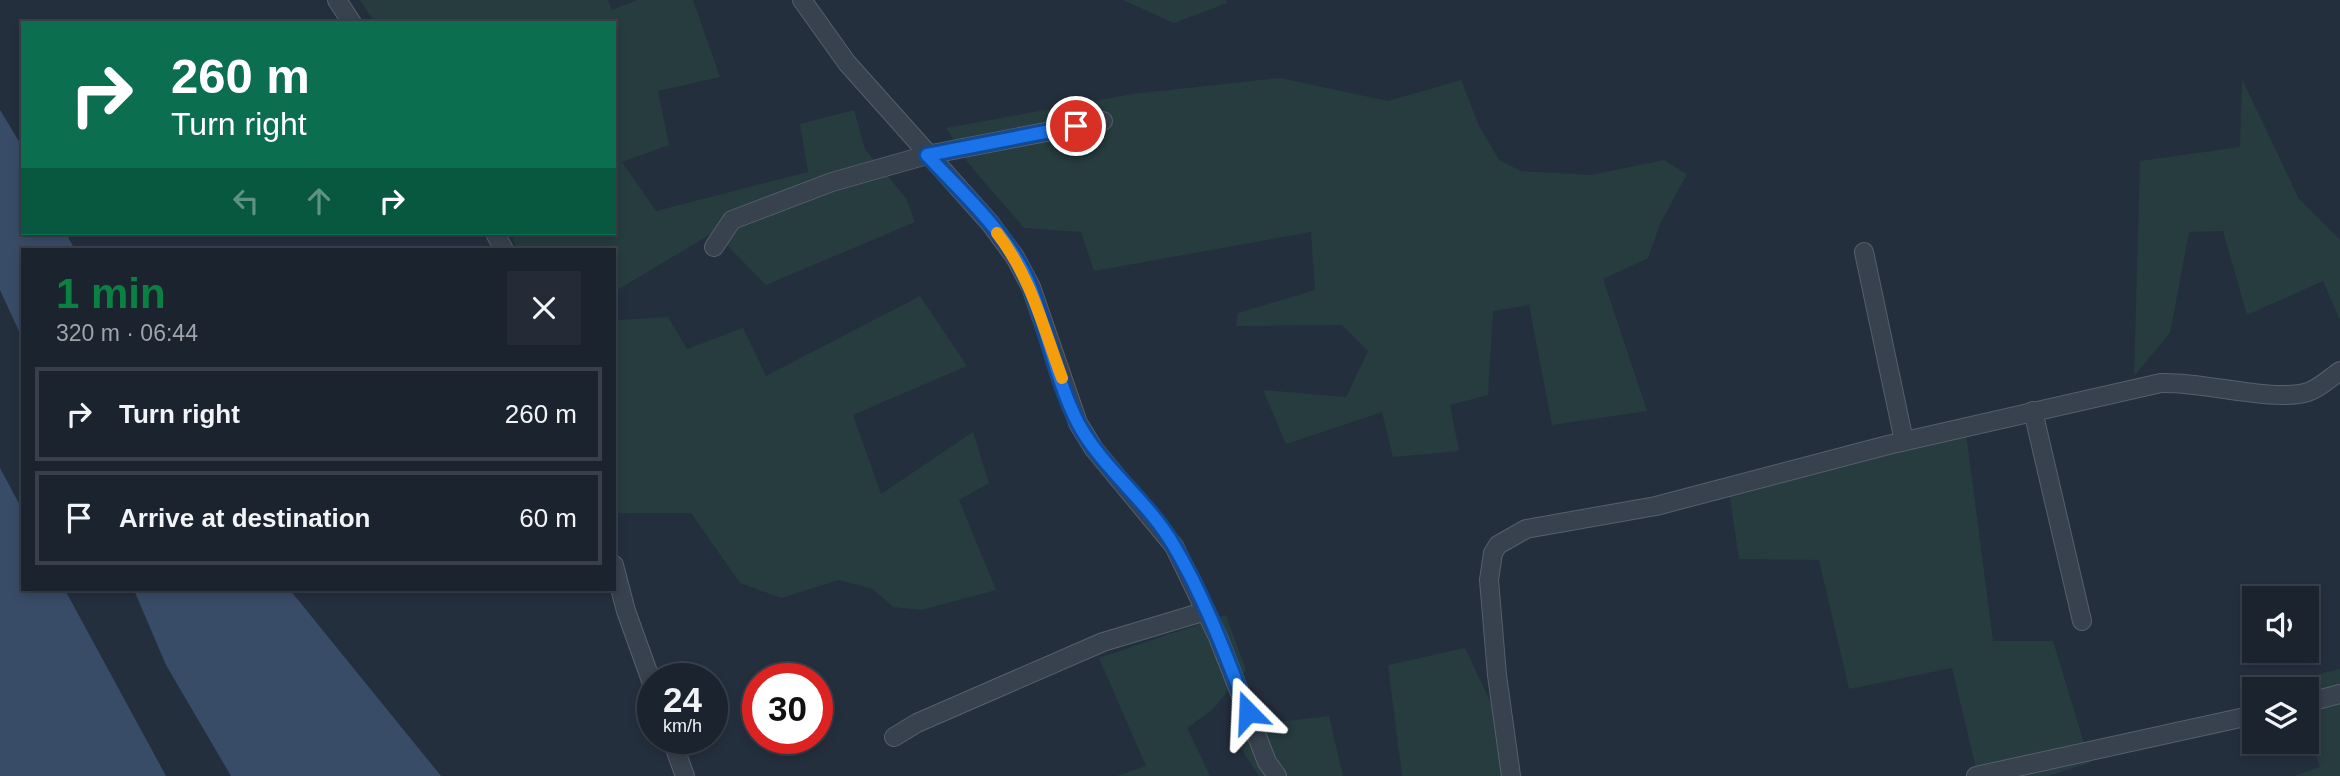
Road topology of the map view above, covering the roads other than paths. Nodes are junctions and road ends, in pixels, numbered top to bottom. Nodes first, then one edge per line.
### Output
1 (337, 0) edge
2 (802, 0) edge
3 (351, 21) edge
4 (1103, 121) dead end
5 (927, 155) junction
6 (714, 247) dead end
7 (1864, 252) dead end
8 (2340, 370) edge
9 (2033, 411) junction
10 (1904, 441) junction
11 (616, 573) edge
12 (1206, 611) junction
13 (2082, 621) dead end
14 (645, 663) edge
15 (2340, 694) edge
16 (2319, 700) edge
17 (2242, 718) edge
18 (894, 737) dead end
19 (677, 754) edge
20 (2031, 770) edge
21 (685, 776) edge
22 (1277, 776) edge
23 (1511, 776) edge
24 (1976, 776) edge

1 - 3 street
2 - 5 street
4 - 5 street
5 - 6 street
5 - 12 street
7 - 10 street
8 - 9 street
9 - 10 street
9 - 13 street
10 - 23 street
11 - 14 street
12 - 18 street
12 - 22 street
15 - 16 street
17 - 20 street
19 - 21 street
20 - 24 street

